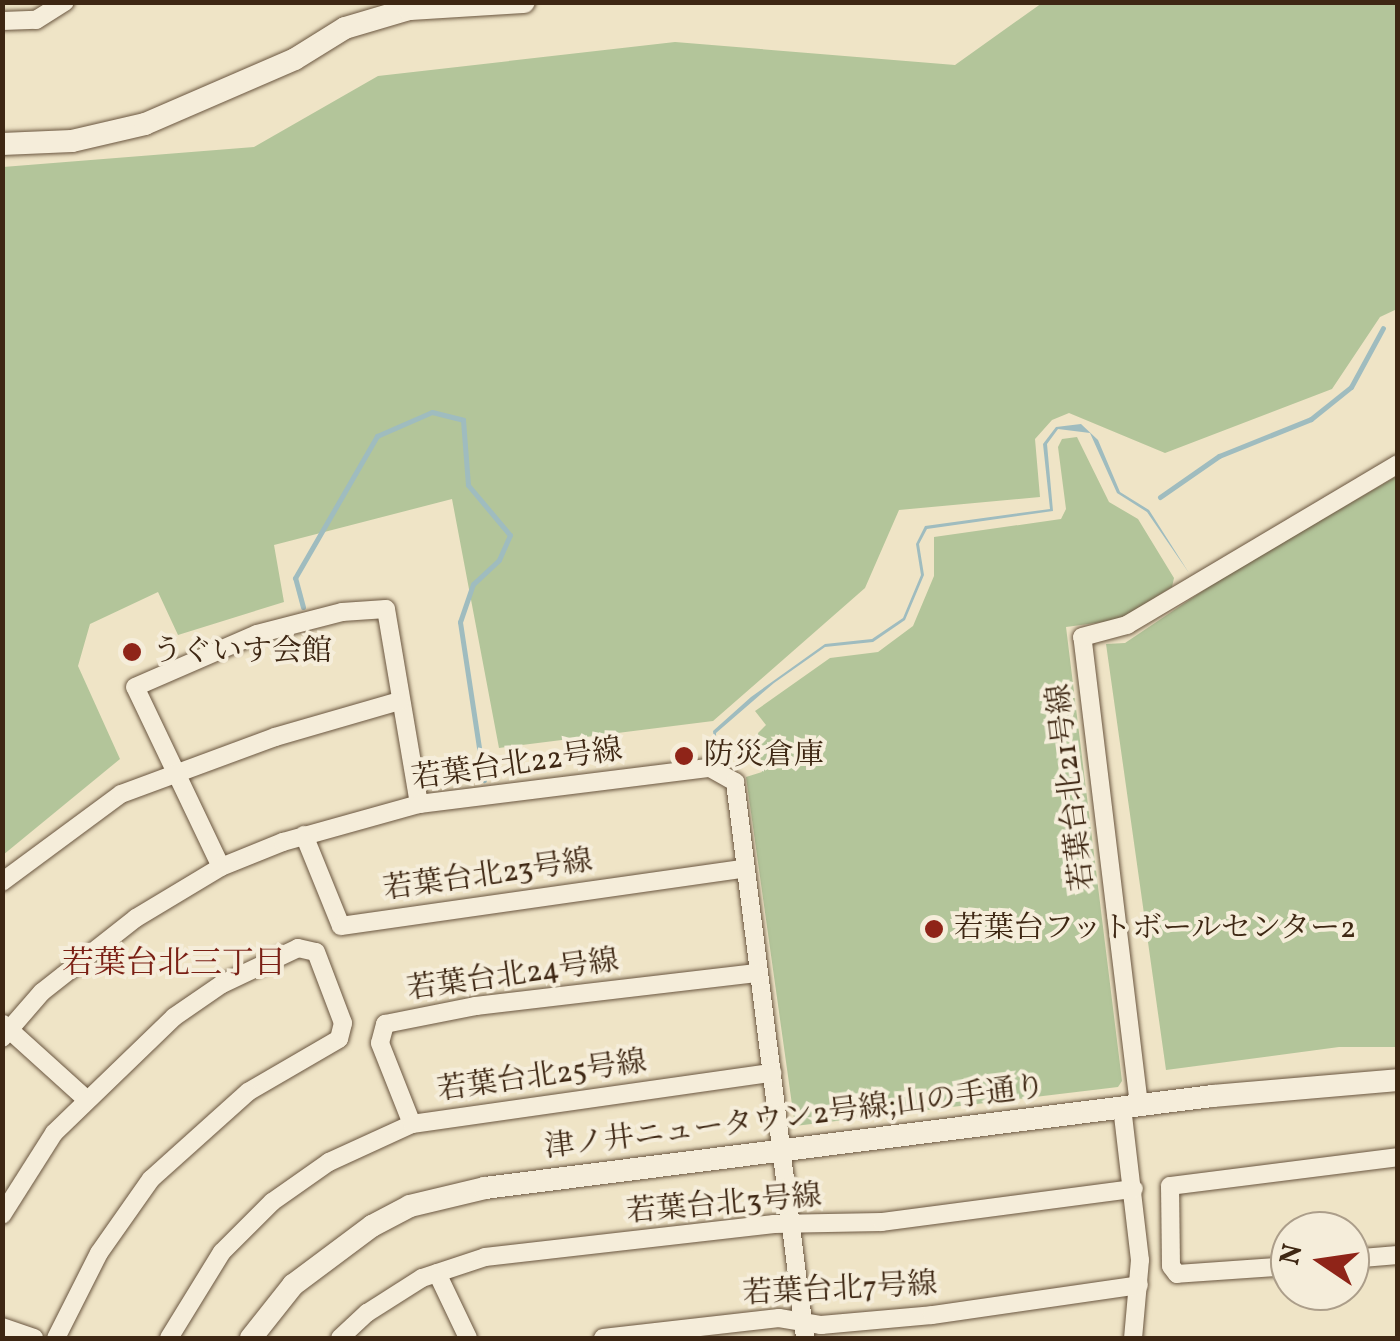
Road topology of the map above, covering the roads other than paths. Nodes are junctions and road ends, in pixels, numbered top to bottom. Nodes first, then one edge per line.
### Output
1 (65, 2) edge
2 (524, 2) edge
3 (2, 21) edge
4 (2, 144) edge
5 (1398, 464) edge
6 (400, 701) junction
7 (174, 773) junction
8 (419, 804) junction
9 (304, 835) junction
10 (221, 867) junction
11 (742, 869) junction
12 (2, 882) edge
13 (756, 973) junction
14 (5, 1030) edge
15 (772, 1073) junction
16 (1398, 1080) edge
17 (84, 1098) junction
18 (1130, 1106) junction
19 (412, 1124) junction
20 (782, 1149) junction
21 (1398, 1157) edge
22 (1134, 1189) junction
23 (2, 1215) edge
24 (791, 1225) junction
25 (1398, 1255) edge
26 (1370, 1257) edge
27 (1270, 1267) edge
28 (436, 1273) junction
29 (1139, 1285) junction
30 (2, 1327) edge
31 (804, 1329) edge
32 (34, 1338) edge
33 (56, 1338) edge
34 (169, 1338) edge
35 (251, 1338) edge
36 (340, 1338) edge
37 (468, 1338) edge
38 (603, 1338) edge
39 (1133, 1338) edge

1 - 3 street
2 - 4 street
5 - 18 street, 若葉台北21号線
6 - 7 street
6 - 7 street
6 - 8 street
7 - 10 street
7 - 12 street
8 - 9 street, 若葉台北22号線
8 - 11 street, 若葉台北22号線
9 - 10 street, 若葉台北22号線
9 - 11 street, 若葉台北23号線
10 - 14 street, 若葉台北22号線
11 - 13 street, 若葉台北22号線
13 - 15 street, 若葉台北22号線
13 - 19 street, 若葉台北24号線
14 - 17 street
15 - 19 street, 若葉台北25号線
15 - 20 street, 若葉台北22号線
16 - 18 street, 津ノ井ニュータウン2号線;山の手通り
17 - 23 street
17 - 33 street
18 - 20 street, 津ノ井ニュータウン2号線;山の手通り
18 - 22 street
19 - 34 street, 若葉台北25号線
20 - 24 street, 若葉台北22号線
20 - 35 street, 津ノ井ニュータウン2号線;山の手通り
21 - 27 street
22 - 24 street, 若葉台北3号線
22 - 29 street
24 - 28 street, 若葉台北3号線
24 - 31 street, 若葉台北22号線
25 - 26 street
28 - 36 street, 若葉台北3号線
28 - 37 street
29 - 31 street, 若葉台北7号線
29 - 39 street
30 - 32 street
31 - 38 street, 若葉台北7号線

